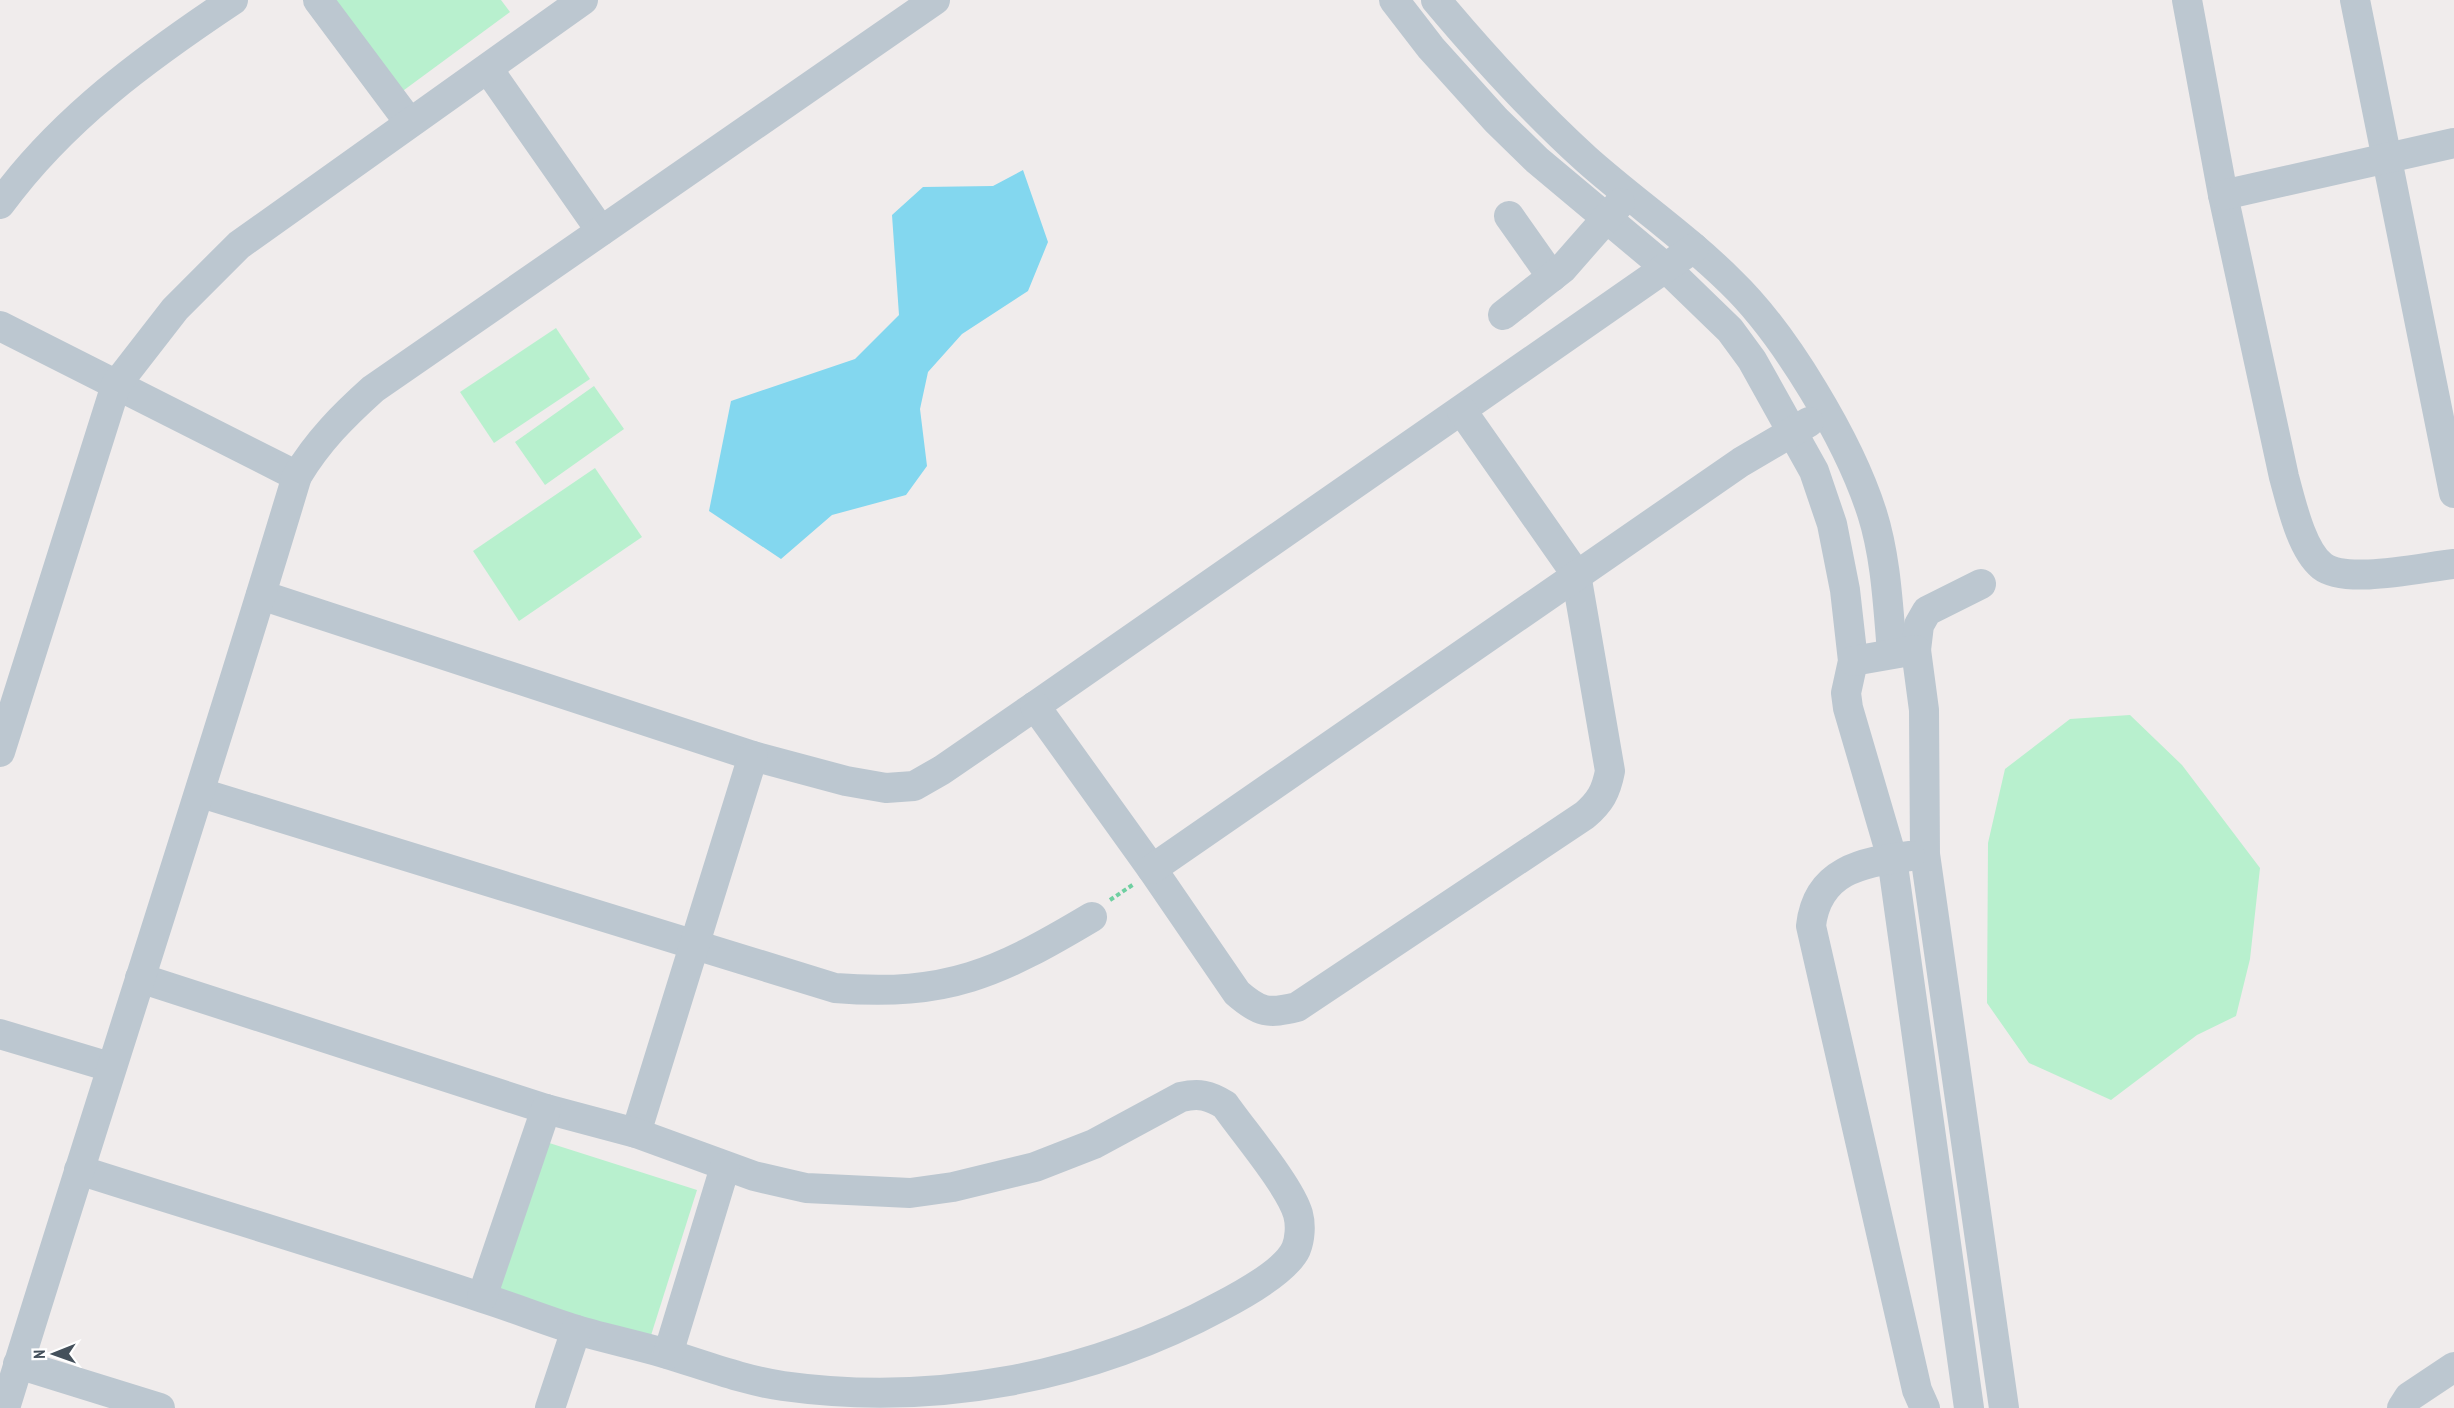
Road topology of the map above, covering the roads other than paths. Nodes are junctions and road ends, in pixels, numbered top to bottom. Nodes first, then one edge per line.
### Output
1 (233, 0) edge
2 (318, 0) edge
3 (935, 0) edge
4 (1394, 0) edge
5 (1436, 0) edge
6 (2187, 0) edge
7 (2355, 0) edge
8 (567, 4) edge
9 (488, 69) junction
10 (409, 122) junction
11 (2454, 143) edge
12 (2385, 157) junction
13 (1627, 193) junction
14 (2223, 195) junction
15 (0, 204) edge
16 (1509, 216) dead end
17 (1607, 219) junction
18 (601, 231) junction
19 (1694, 248) junction
20 (1666, 268) junction
21 (1552, 277) junction
22 (1503, 315) dead end
23 (0, 327) edge
24 (116, 385) junction
25 (1462, 411) junction
26 (1825, 413) junction
27 (1792, 432) junction
28 (297, 476) junction
29 (2454, 493) edge
30 (2454, 564) edge
31 (1576, 574) junction
32 (1982, 584) dead end
33 (261, 595) junction
34 (1904, 651) junction
35 (1853, 661) junction
36 (1035, 706) junction
37 (0, 752) edge
38 (753, 756) junction
39 (201, 793) junction
40 (1925, 854) junction
41 (1892, 858) junction
42 (1152, 869) junction
43 (1092, 917) road end
44 (696, 944) junction
45 (140, 978) junction
46 (0, 1034) edge
47 (110, 1067) junction
48 (546, 1109) junction
49 (636, 1133) junction
50 (724, 1167) junction
51 (79, 1170) junction
52 (482, 1297) junction
53 (576, 1330) junction
54 (668, 1354) junction
55 (18, 1364) junction
56 (2451, 1382) edge
57 (5, 1408) edge
58 (160, 1408) edge
59 (550, 1408) edge
60 (1925, 1408) edge
61 (1969, 1408) edge
62 (2004, 1408) edge
63 (2402, 1408) edge
64 (2423, 1408) edge

1 - 15 street
2 - 10 street
3 - 18 street
4 - 17 street
5 - 13 street
6 - 14 street
7 - 12 street
8 - 9 street
9 - 10 street
9 - 18 street
10 - 24 street
11 - 12 street
12 - 14 street
12 - 29 street
13 - 17 street
13 - 19 street
14 - 30 street
16 - 21 street
17 - 20 street
17 - 21 street
18 - 28 street
19 - 20 street
19 - 26 street
20 - 25 street
20 - 27 street
21 - 22 street
23 - 24 street
24 - 28 street
24 - 37 street
25 - 31 street
25 - 36 street
26 - 27 street
26 - 34 street
27 - 31 street
27 - 35 street
28 - 33 street
31 - 42 street
31 - 42 street
32 - 34 street
33 - 38 street
33 - 39 street
34 - 35 street
34 - 40 street
35 - 41 street
36 - 38 street
36 - 42 street
38 - 44 street
39 - 44 street
39 - 45 street
40 - 41 street
40 - 62 street
41 - 60 street
41 - 61 street
43 - 44 street
44 - 49 street
45 - 47 street
45 - 48 street
46 - 47 street
47 - 51 street
48 - 49 street
48 - 52 street
49 - 50 street
50 - 54 street
50 - 54 street
51 - 52 street
51 - 55 street
52 - 53 street
53 - 54 street
53 - 59 street
55 - 57 street
55 - 58 street
56 - 63 street
56 - 64 street

